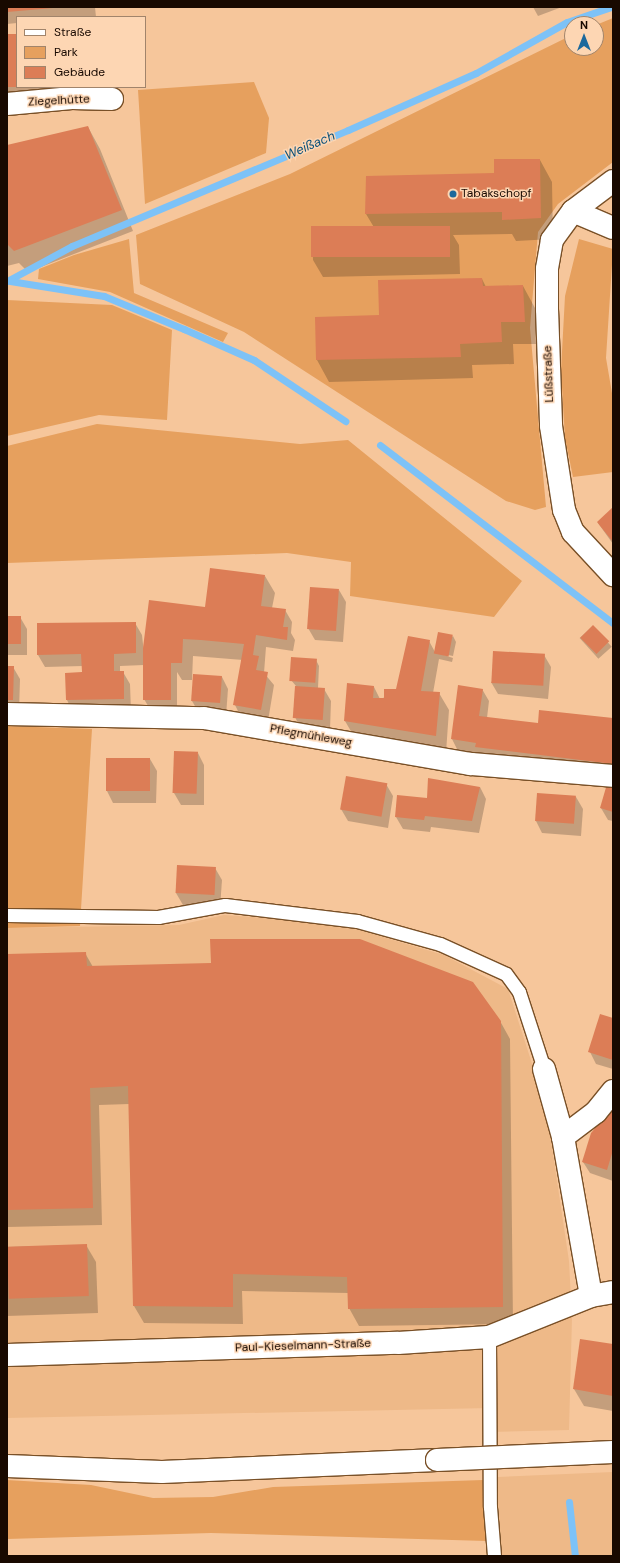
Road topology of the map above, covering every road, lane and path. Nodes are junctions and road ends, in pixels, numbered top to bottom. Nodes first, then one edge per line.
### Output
1 (112, 99) dead end
2 (7, 104) edge
3 (613, 181) edge
4 (573, 211) junction
5 (613, 228) edge
6 (613, 575) edge
7 (7, 714) edge
8 (613, 776) edge
9 (7, 916) edge
10 (544, 1069) joint
11 (613, 1091) edge
12 (563, 1137) junction
13 (613, 1292) edge
14 (590, 1296) junction
15 (489, 1336) junction
16 (7, 1355) edge
17 (613, 1452) edge
18 (7, 1466) edge
19 (494, 1556) edge

1 - 2 street, Ziegelhütte
3 - 4 street, Lüßstraße
4 - 5 street
4 - 6 street, Lüßstraße
7 - 8 street, Pflegmühleweg
9 - 10 lane
10 - 12 street
11 - 12 street
12 - 14 street
13 - 14 street, Paul-Kieselmann-Straße
14 - 15 street, Paul-Kieselmann-Straße
15 - 16 street, Paul-Kieselmann-Straße
15 - 19 lane
17 - 18 street, bridge

